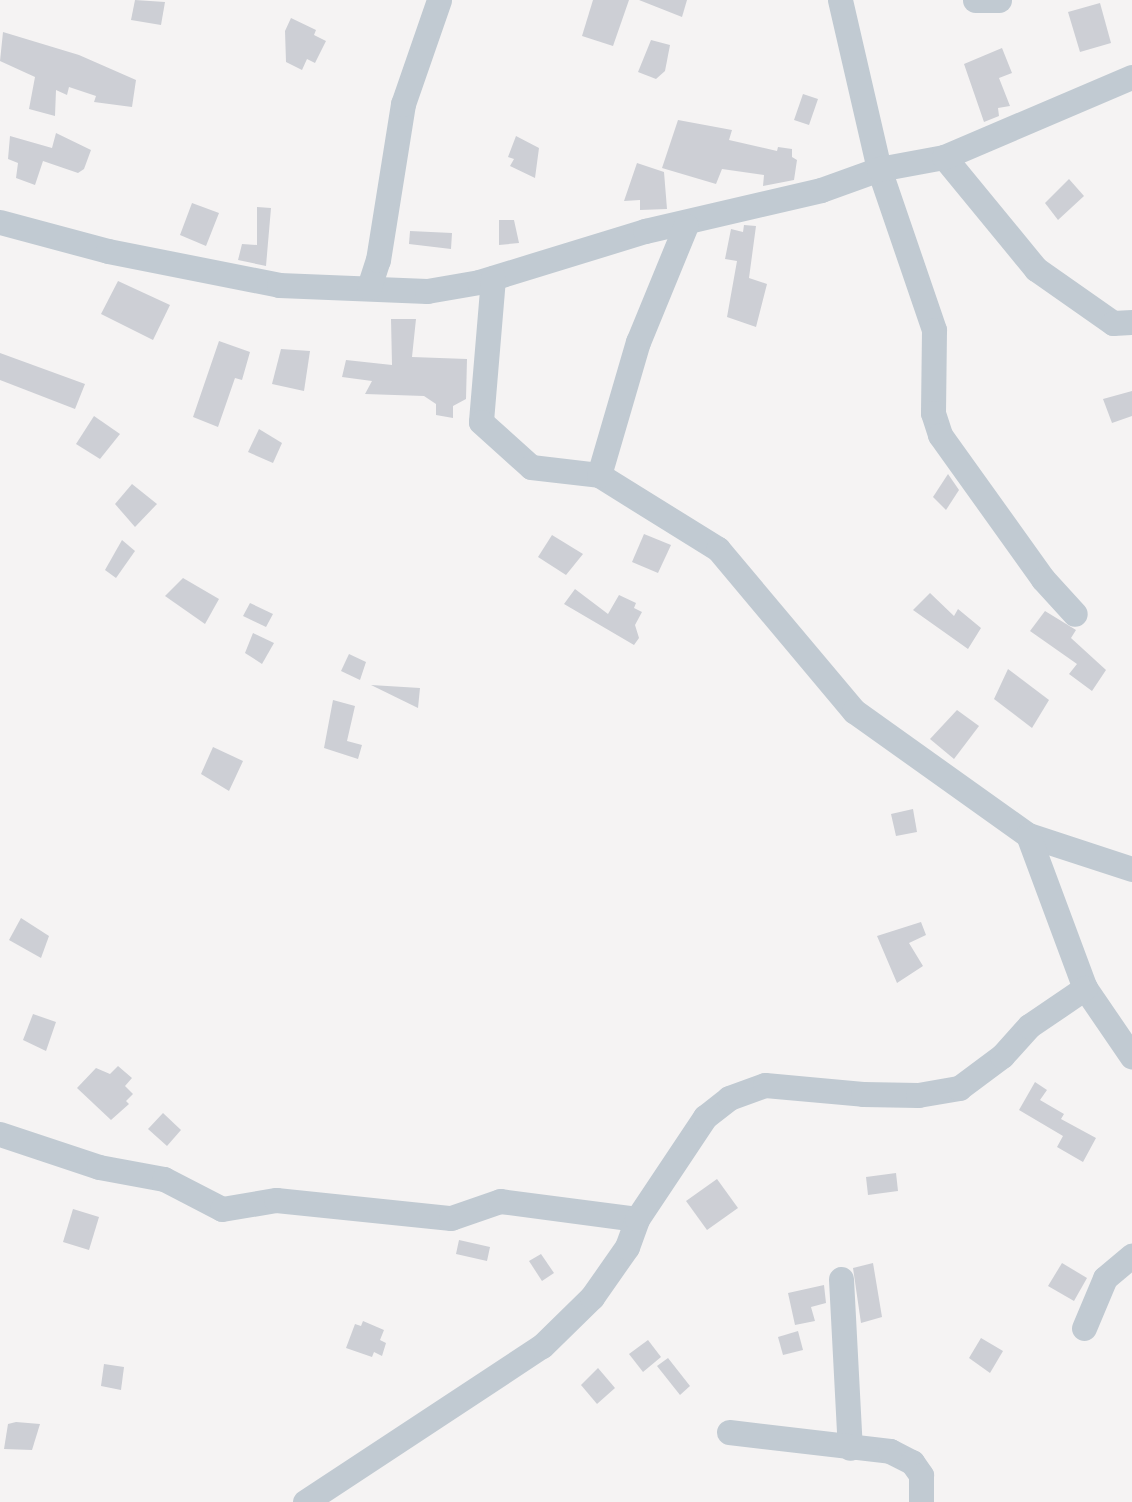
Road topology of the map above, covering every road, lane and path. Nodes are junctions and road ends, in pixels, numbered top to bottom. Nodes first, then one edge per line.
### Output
1 (439, 0) edge
2 (840, 0) edge
3 (975, 0) edge
4 (999, 0) edge
5 (1132, 77) edge
6 (944, 157) junction
7 (879, 169) junction
8 (0, 222) edge
9 (686, 225) junction
10 (493, 278) junction
11 (370, 287) junction
12 (1132, 322) edge
13 (599, 475) junction
14 (1075, 614) dead end
15 (1028, 835) junction
16 (1132, 869) edge
17 (1085, 988) junction
18 (1132, 1057) edge
19 (0, 1134) edge
20 (636, 1219) junction
21 (1132, 1255) edge
22 (841, 1279) dead end
23 (1084, 1328) dead end
24 (729, 1432) dead end
25 (850, 1448) junction
26 (304, 1502) edge
27 (921, 1502) edge

1 - 11 street
2 - 7 street
3 - 4 street
5 - 6 street
6 - 7 street
6 - 12 street
7 - 9 street
7 - 14 street
8 - 11 street
9 - 10 street
9 - 13 street
10 - 11 street
10 - 13 street
13 - 15 street
15 - 16 street
15 - 17 street
17 - 18 street
17 - 20 street
19 - 20 street
20 - 26 street
21 - 23 street
22 - 25 street
24 - 25 street
25 - 27 street

